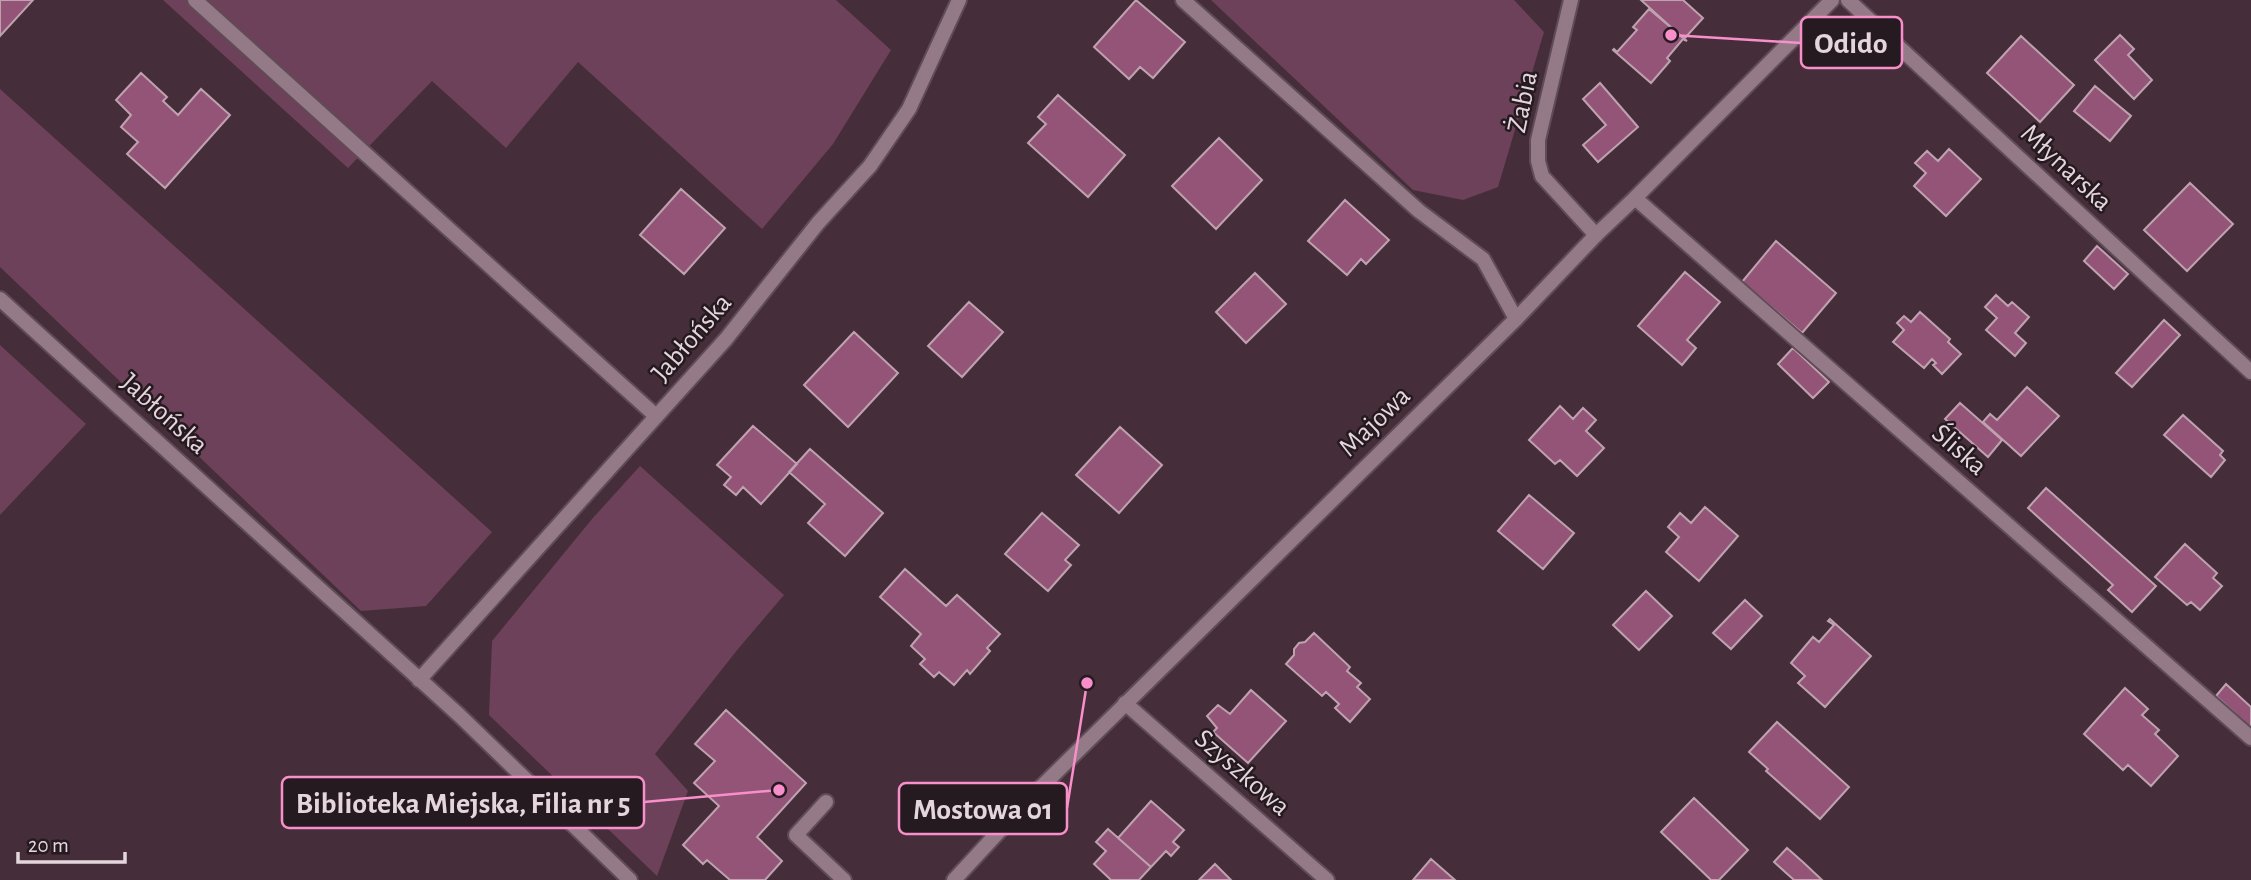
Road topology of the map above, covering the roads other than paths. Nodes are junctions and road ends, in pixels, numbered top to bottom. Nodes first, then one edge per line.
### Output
1 (195, 0) edge
2 (959, 0) edge
3 (1183, 0) edge
4 (1571, 0) edge
5 (1832, 0) edge
6 (1848, 0) edge
7 (1635, 198) junction
8 (1596, 235) junction
9 (0, 299) edge
10 (1516, 319) junction
11 (2251, 372) edge
12 (656, 416) junction
13 (419, 680) junction
14 (1125, 703) junction
15 (2251, 738) edge
16 (826, 802) dead end
17 (629, 880) edge
18 (844, 880) edge
19 (954, 880) edge
20 (1327, 880) edge

1 - 12 street
2 - 12 street, Jabłońska
3 - 10 street
4 - 8 street, Żabia
5 - 7 street, Majowa
6 - 11 street, Młynarska
7 - 8 street, Majowa
7 - 15 street, Śliska
8 - 10 street, Majowa
9 - 13 street, Jabłońska
10 - 14 street, Majowa
12 - 13 street, Jabłońska
13 - 17 street, Jabłońska
14 - 19 street, Majowa
14 - 20 street, Szyszkowa
16 - 18 street

